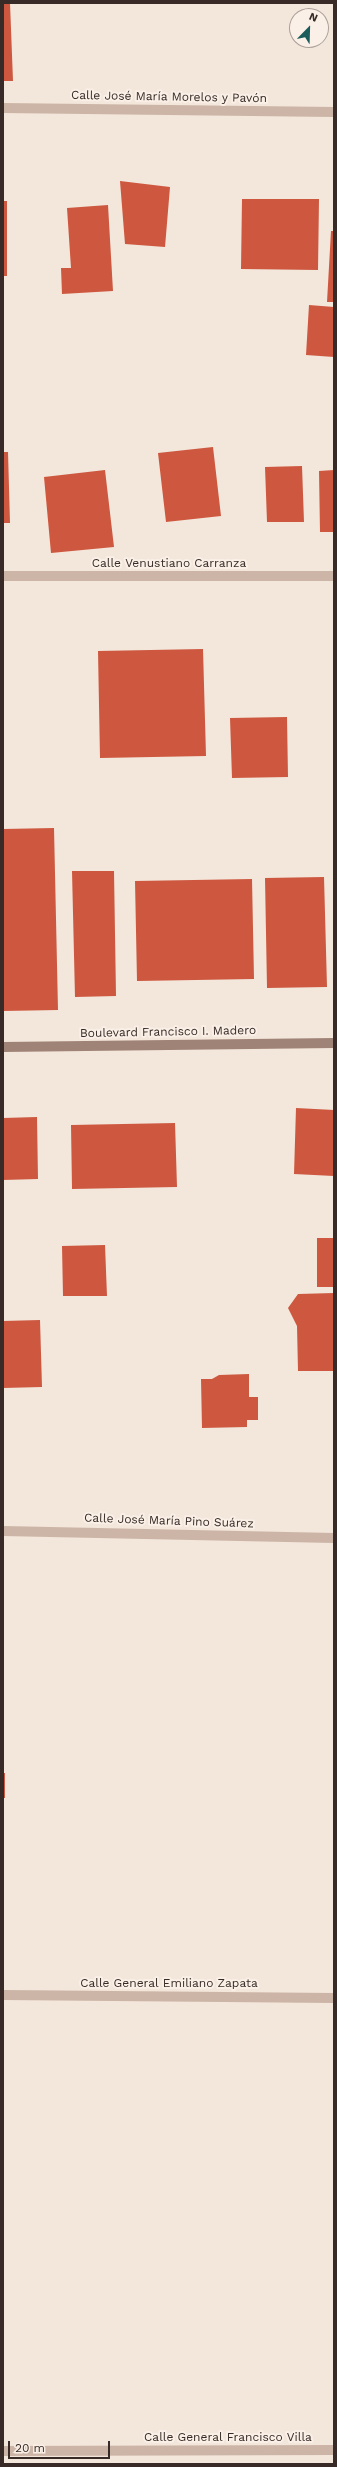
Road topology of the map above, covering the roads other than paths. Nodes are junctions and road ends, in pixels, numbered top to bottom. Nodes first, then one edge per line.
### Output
1 (3, 108) edge
2 (334, 112) edge
3 (3, 576) edge
4 (334, 576) edge
5 (334, 1043) edge
6 (3, 1047) edge
7 (3, 1531) edge
8 (334, 1538) edge
9 (3, 1995) edge
10 (334, 1998) edge
11 (334, 2450) edge
12 (3, 2451) edge

1 - 2 street, Calle José María Morelos y Pavón
3 - 4 street, Calle Venustiano Carranza
5 - 6 street, Boulevard Francisco I. Madero
7 - 8 street, Calle José María Pino Suárez
9 - 10 street, Calle General Emiliano Zapata
11 - 12 street, Calle General Francisco Villa

